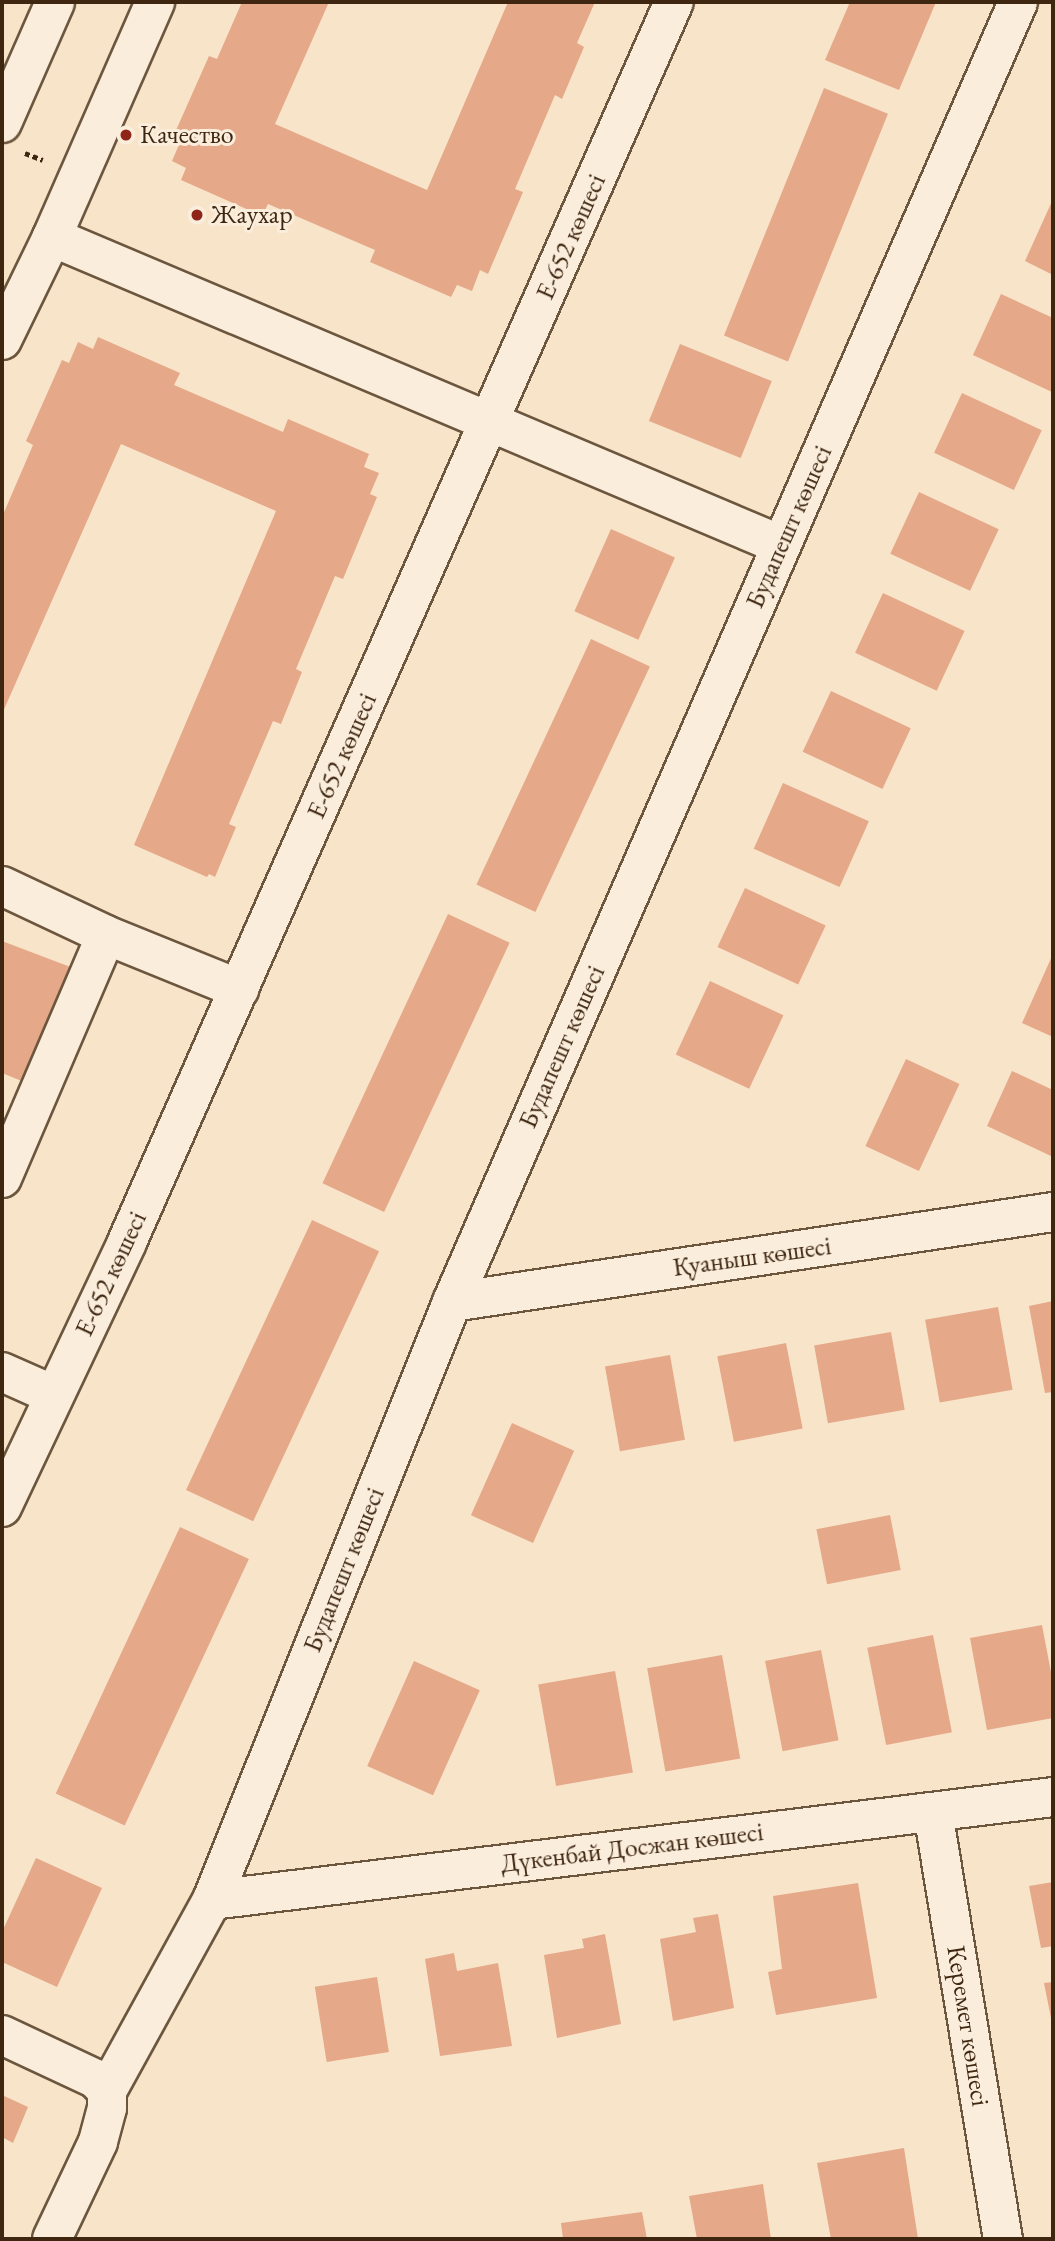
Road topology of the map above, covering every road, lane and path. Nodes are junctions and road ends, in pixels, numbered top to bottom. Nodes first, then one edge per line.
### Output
1 (55, 2) edge
2 (155, 2) edge
3 (674, 2) edge
4 (1018, 2) edge
5 (2, 123) edge
6 (52, 237) junction
7 (2, 340) edge
8 (491, 423) junction
9 (781, 545) junction
10 (2, 886) edge
11 (106, 935) junction
12 (239, 989) junction
13 (5, 1162) edge
14 (1053, 1212) edge
15 (452, 1302) junction
16 (2, 1372) edge
17 (54, 1395) junction
18 (2, 1507) edge
19 (1053, 1797) edge
20 (933, 1812) junction
21 (212, 1900) junction
22 (2, 2035) edge
23 (107, 2091) junction
24 (52, 2239) edge
25 (1003, 2239) edge

1 - 5 street
2 - 6 street
3 - 8 street, Е-652 көшесі
4 - 9 street, Будапешт көшесі
6 - 7 street
6 - 8 street
8 - 9 street
8 - 12 street, Е-652 көшесі
9 - 15 street, Будапешт көшесі
10 - 11 street
11 - 12 street
11 - 13 street
12 - 17 street, Е-652 көшесі
14 - 15 street, Қуаныш көшесі
15 - 21 street, Будапешт көшесі
16 - 17 street
17 - 18 street, Е-652 көшесі
19 - 20 street, Дүкенбай Досжан көшесі
20 - 21 street, Дүкенбай Досжан көшесі
20 - 25 street, Керемет көшесі
21 - 23 street, Будапешт көшесі
22 - 23 street
23 - 24 street

